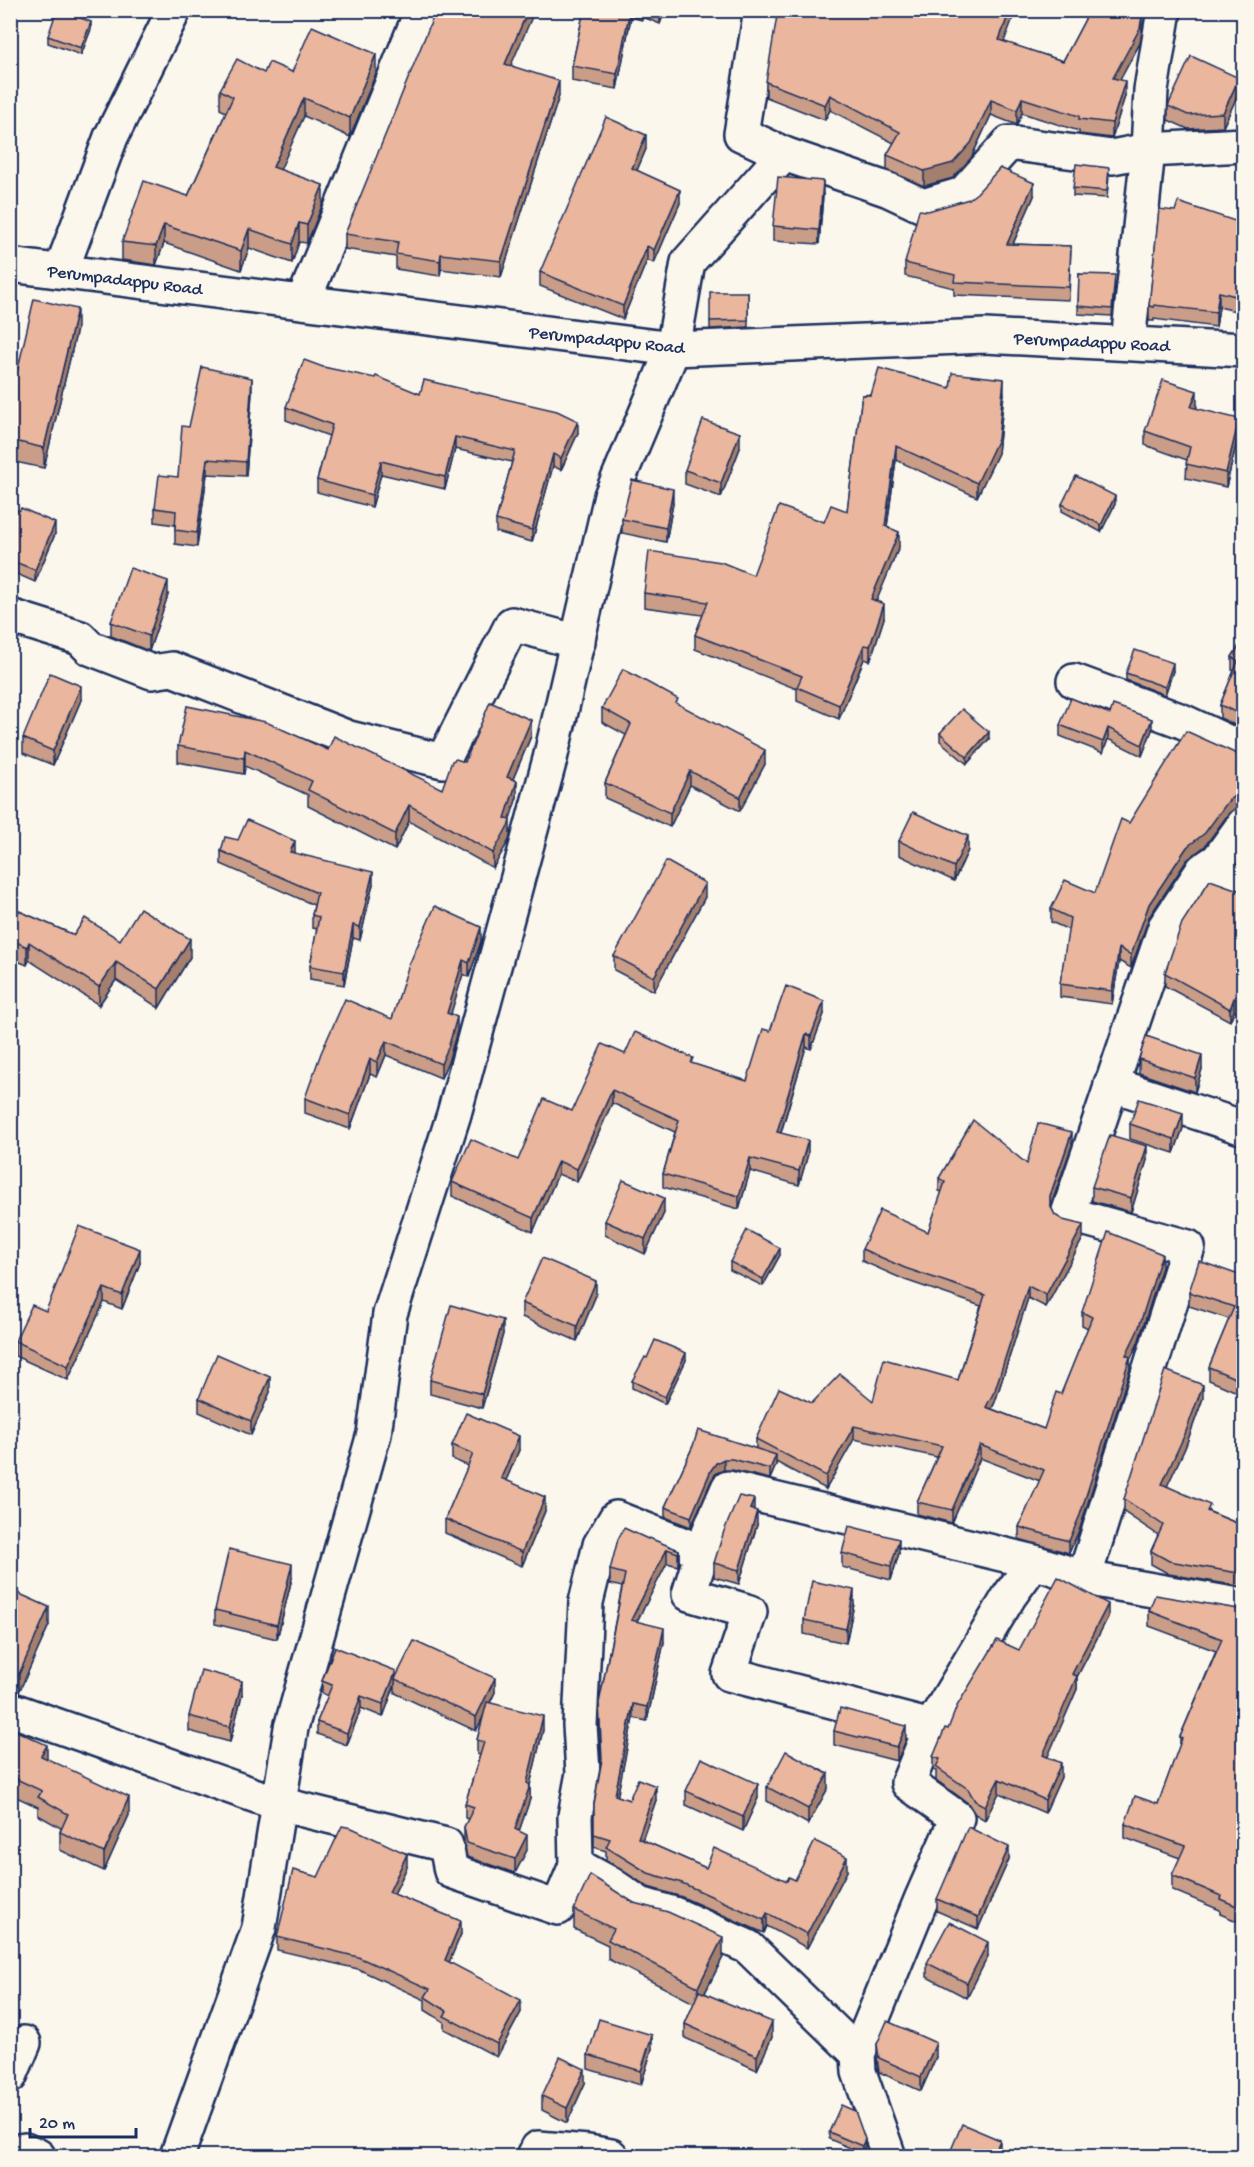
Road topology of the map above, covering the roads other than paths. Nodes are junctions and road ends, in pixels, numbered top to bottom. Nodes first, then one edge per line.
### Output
1 (174, 10) edge
2 (422, 10) edge
3 (761, 10) edge
4 (1164, 10) edge
5 (1244, 145) edge
6 (1148, 150) junction
7 (784, 154) junction
8 (10, 265) edge
9 (61, 271) junction
10 (303, 302) junction
11 (1128, 343) junction
12 (673, 349) junction
13 (1244, 350) edge
14 (10, 616) edge
15 (578, 642) junction
16 (1074, 681) dead end
17 (1244, 750) edge
18 (1244, 824) edge
19 (1203, 870) junction
20 (1244, 885) edge
21 (1111, 1084) junction
22 (1244, 1128) edge
23 (702, 1552) junction
24 (1034, 1562) junction
25 (1084, 1578) junction
26 (1244, 1606) edge
27 (10, 1709) edge
28 (931, 1727) junction
29 (279, 1804) junction
30 (576, 1865) junction
31 (24, 2043) dead end
32 (858, 2054) junction
33 (10, 2076) edge
34 (10, 2152) edge
35 (38, 2157) edge
36 (177, 2157) edge
37 (534, 2157) edge
38 (611, 2157) edge
39 (887, 2157) edge

1 - 9 street
2 - 10 street
3 - 7 street
4 - 6 street
5 - 6 street
6 - 7 street
6 - 11 street
7 - 12 street
8 - 9 street, Perumpadappu Road
9 - 10 street, Perumpadappu Road
10 - 12 street, Perumpadappu Road
11 - 12 street, Perumpadappu Road
11 - 13 street, Perumpadappu Road
12 - 15 street
14 - 15 street
15 - 29 street
16 - 17 street
18 - 19 street
19 - 20 street
19 - 21 street
21 - 22 street
21 - 25 street
23 - 24 street
23 - 28 street
23 - 30 street
24 - 25 street
24 - 28 street
25 - 26 street
27 - 29 street
28 - 32 street
29 - 30 street
29 - 36 street
30 - 32 street
31 - 33 street
32 - 39 street
34 - 35 street
37 - 38 street

